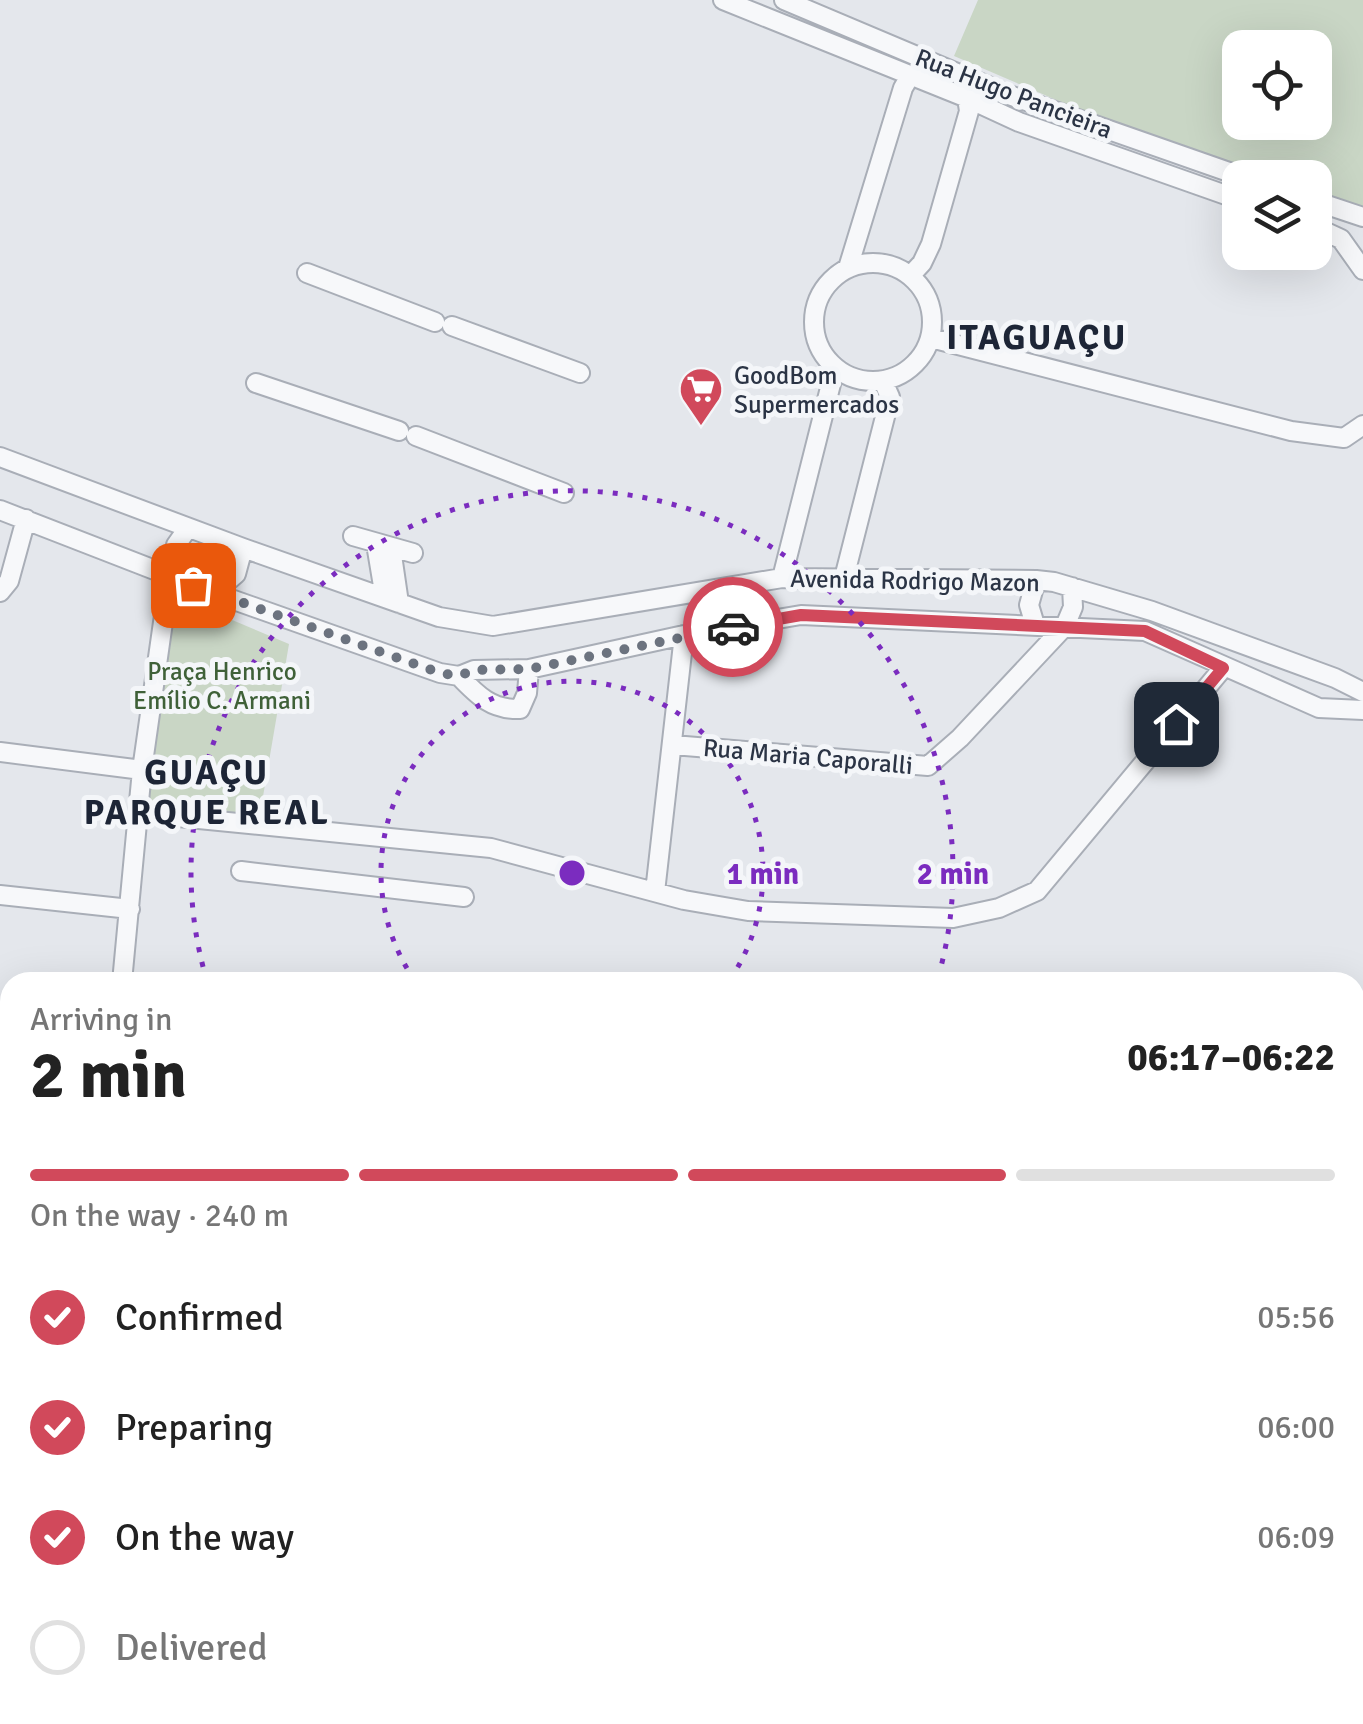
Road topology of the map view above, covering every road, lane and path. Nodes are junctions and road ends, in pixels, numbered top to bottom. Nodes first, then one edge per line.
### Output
1 (723, 0) edge
2 (784, 0) edge
3 (910, 76) junction
4 (967, 98) junction
5 (1222, 170) edge
6 (1222, 194) edge
7 (1332, 208) edge
8 (1363, 218) edge
9 (1332, 235) edge
10 (848, 268) junction
11 (1363, 270) edge
12 (307, 273) dead end
13 (911, 275) junction
14 (931, 338) junction
15 (835, 368) junction
16 (580, 373) dead end
17 (883, 381) junction
18 (256, 383) dead end
19 (1363, 425) edge
20 (0, 457) edge
21 (564, 494) dead end
22 (0, 510) edge
23 (26, 519) junction
24 (188, 528) junction
25 (353, 536) dead end
26 (383, 546) junction
27 (243, 548) junction
28 (413, 553) dead end
29 (172, 577) junction
30 (782, 578) junction
31 (844, 578) junction
32 (1036, 580) junction
33 (1072, 587) junction
34 (0, 592) edge
35 (214, 593) junction
36 (392, 601) junction
37 (1036, 625) junction
38 (1065, 626) junction
39 (684, 635) junction
40 (1223, 668) junction
41 (529, 669) junction
42 (459, 676) junction
43 (1363, 692) edge
44 (1363, 710) edge
45 (672, 745) junction
46 (0, 752) edge
47 (142, 770) junction
48 (138, 813) junction
49 (240, 871) dead end
50 (654, 892) junction
51 (0, 895) edge
52 (464, 897) dead end
53 (130, 909) junction
54 (123, 972) edge

1 - 3 street, Rua Hugo Pancieira
2 - 5 street, Rua Hugo Pancieira
3 - 4 street, Rua Hugo Pancieira
3 - 10 street
4 - 6 street, Rua Hugo Pancieira
4 - 13 street
7 - 8 street
9 - 11 street
10 - 13 street
10 - 15 street
12 - 16 street
13 - 14 street
14 - 17 street
14 - 19 street
15 - 17 street
15 - 30 street
17 - 31 street
18 - 21 street
20 - 24 street, Avenida Rodrigo Mazon
22 - 23 street, Avenida Rodrigo Mazon
23 - 29 street, Avenida Rodrigo Mazon
23 - 34 street
24 - 27 street, Avenida Rodrigo Mazon
24 - 29 street
25 - 26 street
26 - 28 street
26 - 36 street
27 - 35 street
27 - 36 street, Avenida Rodrigo Mazon
29 - 35 street, Avenida Rodrigo Mazon
29 - 47 street
30 - 31 street, Avenida Rodrigo Mazon
30 - 36 street, Avenida Rodrigo Mazon
31 - 32 street, Avenida Rodrigo Mazon
32 - 33 street, Avenida Rodrigo Mazon
32 - 37 street
33 - 38 street
33 - 43 street, Avenida Rodrigo Mazon
35 - 42 street, Avenida Rodrigo Mazon
37 - 38 street, Avenida Rodrigo Mazon
37 - 39 street, Avenida Rodrigo Mazon
38 - 40 street, Avenida Rodrigo Mazon
38 - 45 street, Rua Maria Caporalli
39 - 41 street, Avenida Rodrigo Mazon
39 - 45 street
40 - 44 street, Avenida Rodrigo Mazon
40 - 50 street
41 - 42 street, Avenida Rodrigo Mazon
41 - 42 street
45 - 50 street
46 - 47 street
47 - 48 street
48 - 50 street
48 - 53 street
49 - 52 street
51 - 53 street
53 - 54 street

